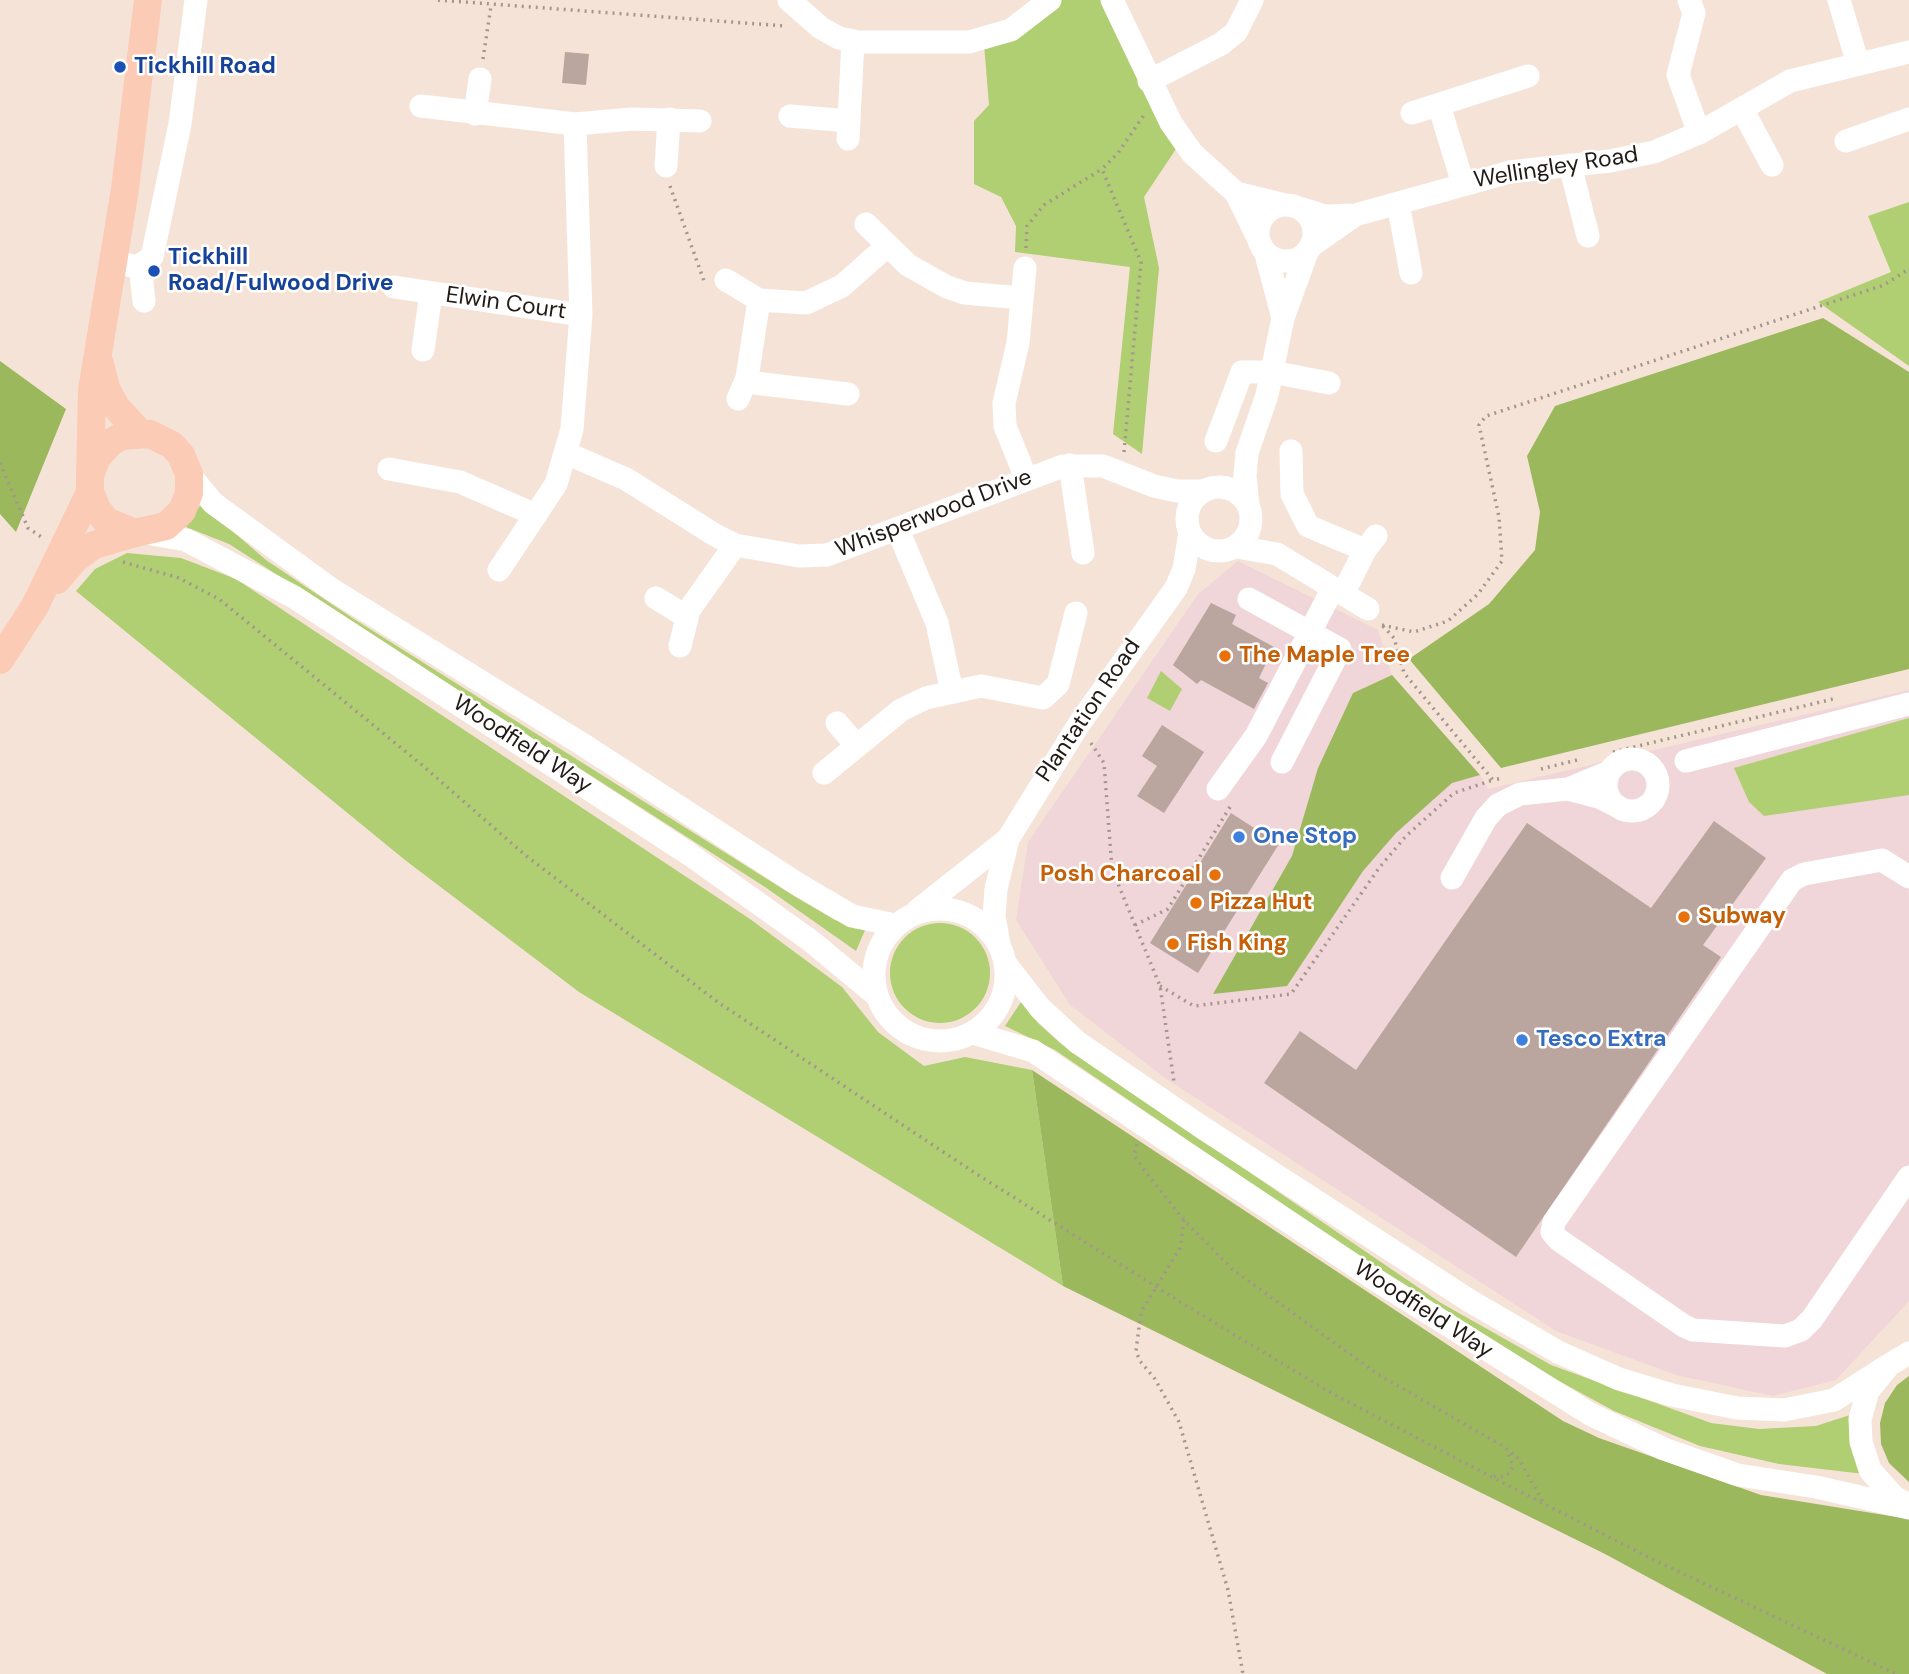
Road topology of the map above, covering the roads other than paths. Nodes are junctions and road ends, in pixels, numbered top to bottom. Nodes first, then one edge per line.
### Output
1 (148, 0) edge
2 (196, 0) edge
3 (789, 0) edge
4 (1050, 0) edge
5 (1112, 0) edge
6 (1252, 0) edge
7 (1689, 0) edge
8 (1839, 0) edge
9 (853, 41) junction
10 (1909, 52) edge
11 (1858, 64) junction
12 (1528, 76) dead end
13 (480, 79) road end
14 (1153, 88) junction
15 (1438, 105) junction
16 (421, 106) dead end
17 (1742, 109) junction
18 (1412, 113) dead end
19 (475, 114) junction
20 (790, 116) dead end
21 (669, 119) junction
22 (1909, 119) edge
23 (700, 121) dead end
24 (575, 124) junction
25 (1699, 133) junction
26 (1846, 141) dead end
27 (1570, 165) junction
28 (1772, 165) dead end
29 (666, 166) road end
30 (1462, 184) junction
31 (1236, 193) junction
32 (1398, 203) junction
33 (1291, 206) junction
34 (1355, 215) junction
35 (866, 223) dead end
36 (1588, 236) dead end
37 (886, 247) junction
38 (1263, 247) junction
39 (1309, 248) junction
40 (111, 261) junction
41 (140, 266) junction
42 (1025, 268) road end
43 (1411, 273) dead end
44 (726, 280) road end
45 (394, 288) dead end
46 (431, 293) junction
47 (1021, 298) junction
48 (759, 300) junction
49 (144, 301) dead end
50 (581, 315) junction
51 (1283, 318) junction
52 (97, 351) junction
53 (424, 351) dead end
54 (1272, 372) junction
55 (1329, 383) dead end
56 (848, 394) dead end
57 (140, 433) junction
58 (1216, 441) dead end
59 (1291, 451) dead end
60 (566, 453) junction
61 (1247, 453) junction
62 (1070, 466) junction
63 (389, 469) dead end
64 (189, 474) junction
65 (1026, 478) junction
66 (90, 484) junction
67 (1154, 486) junction
68 (1208, 489) junction
69 (1250, 511) junction
70 (536, 515) junction
71 (1189, 528) junction
72 (898, 530) junction
73 (141, 533) junction
74 (735, 545) junction
75 (1232, 549) junction
76 (1083, 553) dead end
77 (1277, 554) junction
78 (499, 570) dead end
79 (1176, 587) junction
80 (1338, 591) junction
81 (656, 598) dead end
82 (1249, 599) dead end
83 (35, 606) junction
84 (1076, 613) dead end
85 (687, 617) junction
86 (1375, 617) road end
87 (1311, 632) junction
88 (680, 646) dead end
89 (0, 660) edge
90 (952, 692) junction
91 (1909, 704) edge
92 (837, 723) dead end
93 (857, 746) junction
94 (1639, 760) junction
95 (1686, 761) junction
96 (1282, 762) dead end
97 (1605, 763) junction
98 (824, 773) dead end
99 (1568, 789) junction
100 (1657, 792) junction
101 (1224, 797) road end
102 (1615, 805) junction
103 (1008, 839) junction
104 (1909, 877) edge
105 (1452, 878) dead end
106 (915, 912) junction
107 (895, 925) junction
108 (1002, 954) junction
109 (876, 995) junction
110 (973, 1033) junction
111 (1909, 1177) edge
112 (1901, 1355) edge
113 (1909, 1506) edge

1 - 40 main road
2 - 41 street
3 - 9 street
4 - 9 street
5 - 14 street
6 - 14 street
7 - 25 street
8 - 11 street
9 - 20 street
10 - 11 street, Wellingley Road
11 - 17 street, Wellingley Road
12 - 15 street
13 - 19 street
14 - 31 street
15 - 18 street
15 - 30 street
16 - 19 street
17 - 25 street, Wellingley Road
17 - 28 street
19 - 24 street
21 - 23 street
21 - 24 street
21 - 29 street
22 - 26 street
24 - 50 street
25 - 27 street, Wellingley Road
27 - 30 street, Wellingley Road
27 - 36 street
30 - 32 street, Wellingley Road
31 - 33 street, Wellingley Road
31 - 38 street
32 - 34 street, Wellingley Road
32 - 43 street
33 - 34 street, Wellingley Road
33 - 38 street
33 - 39 street
34 - 39 street, Wellingley Road
35 - 37 street
37 - 47 street
37 - 48 street
38 - 39 street
38 - 51 street
39 - 51 street
40 - 41 street
40 - 52 main road
41 - 49 street
42 - 47 street
44 - 48 street
45 - 46 street, Elwin Court
46 - 50 street, Elwin Court
46 - 53 street, Elwin Court
47 - 65 street
48 - 56 street
50 - 60 street
51 - 54 street
52 - 57 main road
52 - 66 main road
54 - 55 street
54 - 58 street
54 - 61 street
57 - 64 main road
57 - 66 main road
59 - 80 street
60 - 70 street
60 - 74 street, Whisperwood Drive
61 - 68 street
61 - 69 street
62 - 65 street, Whisperwood Drive
62 - 67 street, Whisperwood Drive
62 - 76 street
63 - 70 street
64 - 73 main road
64 - 107 street, Woodfield Way
65 - 72 street, Whisperwood Drive
66 - 73 main road
66 - 83 main road
67 - 68 street, Whisperwood Drive
67 - 71 street, Whisperwood Drive
68 - 69 street
68 - 71 street
69 - 75 street
69 - 77 street
70 - 78 street
71 - 75 street
71 - 79 street, Plantation Road
72 - 74 street, Whisperwood Drive
72 - 90 street
73 - 83 main road
73 - 109 street, Woodfield Way
74 - 85 street
75 - 77 street
75 - 79 street, Plantation Road
77 - 80 street
79 - 103 street, Plantation Road
80 - 86 street
80 - 87 street
81 - 85 street
82 - 87 street
83 - 89 main road
84 - 90 street
85 - 88 street
87 - 96 street
87 - 101 street
90 - 93 street
91 - 95 street
92 - 93 street
93 - 98 street
94 - 95 street
94 - 97 street
94 - 100 street
95 - 100 street
97 - 99 street
97 - 102 street
99 - 102 street
99 - 105 street
100 - 102 street
103 - 106 street, Plantation Road
103 - 108 street, Plantation Road
104 - 111 street
106 - 107 street
106 - 108 street
107 - 109 street
108 - 110 street
108 - 112 street, Woodfield Way
109 - 110 street
110 - 113 street, Woodfield Way
112 - 113 street

